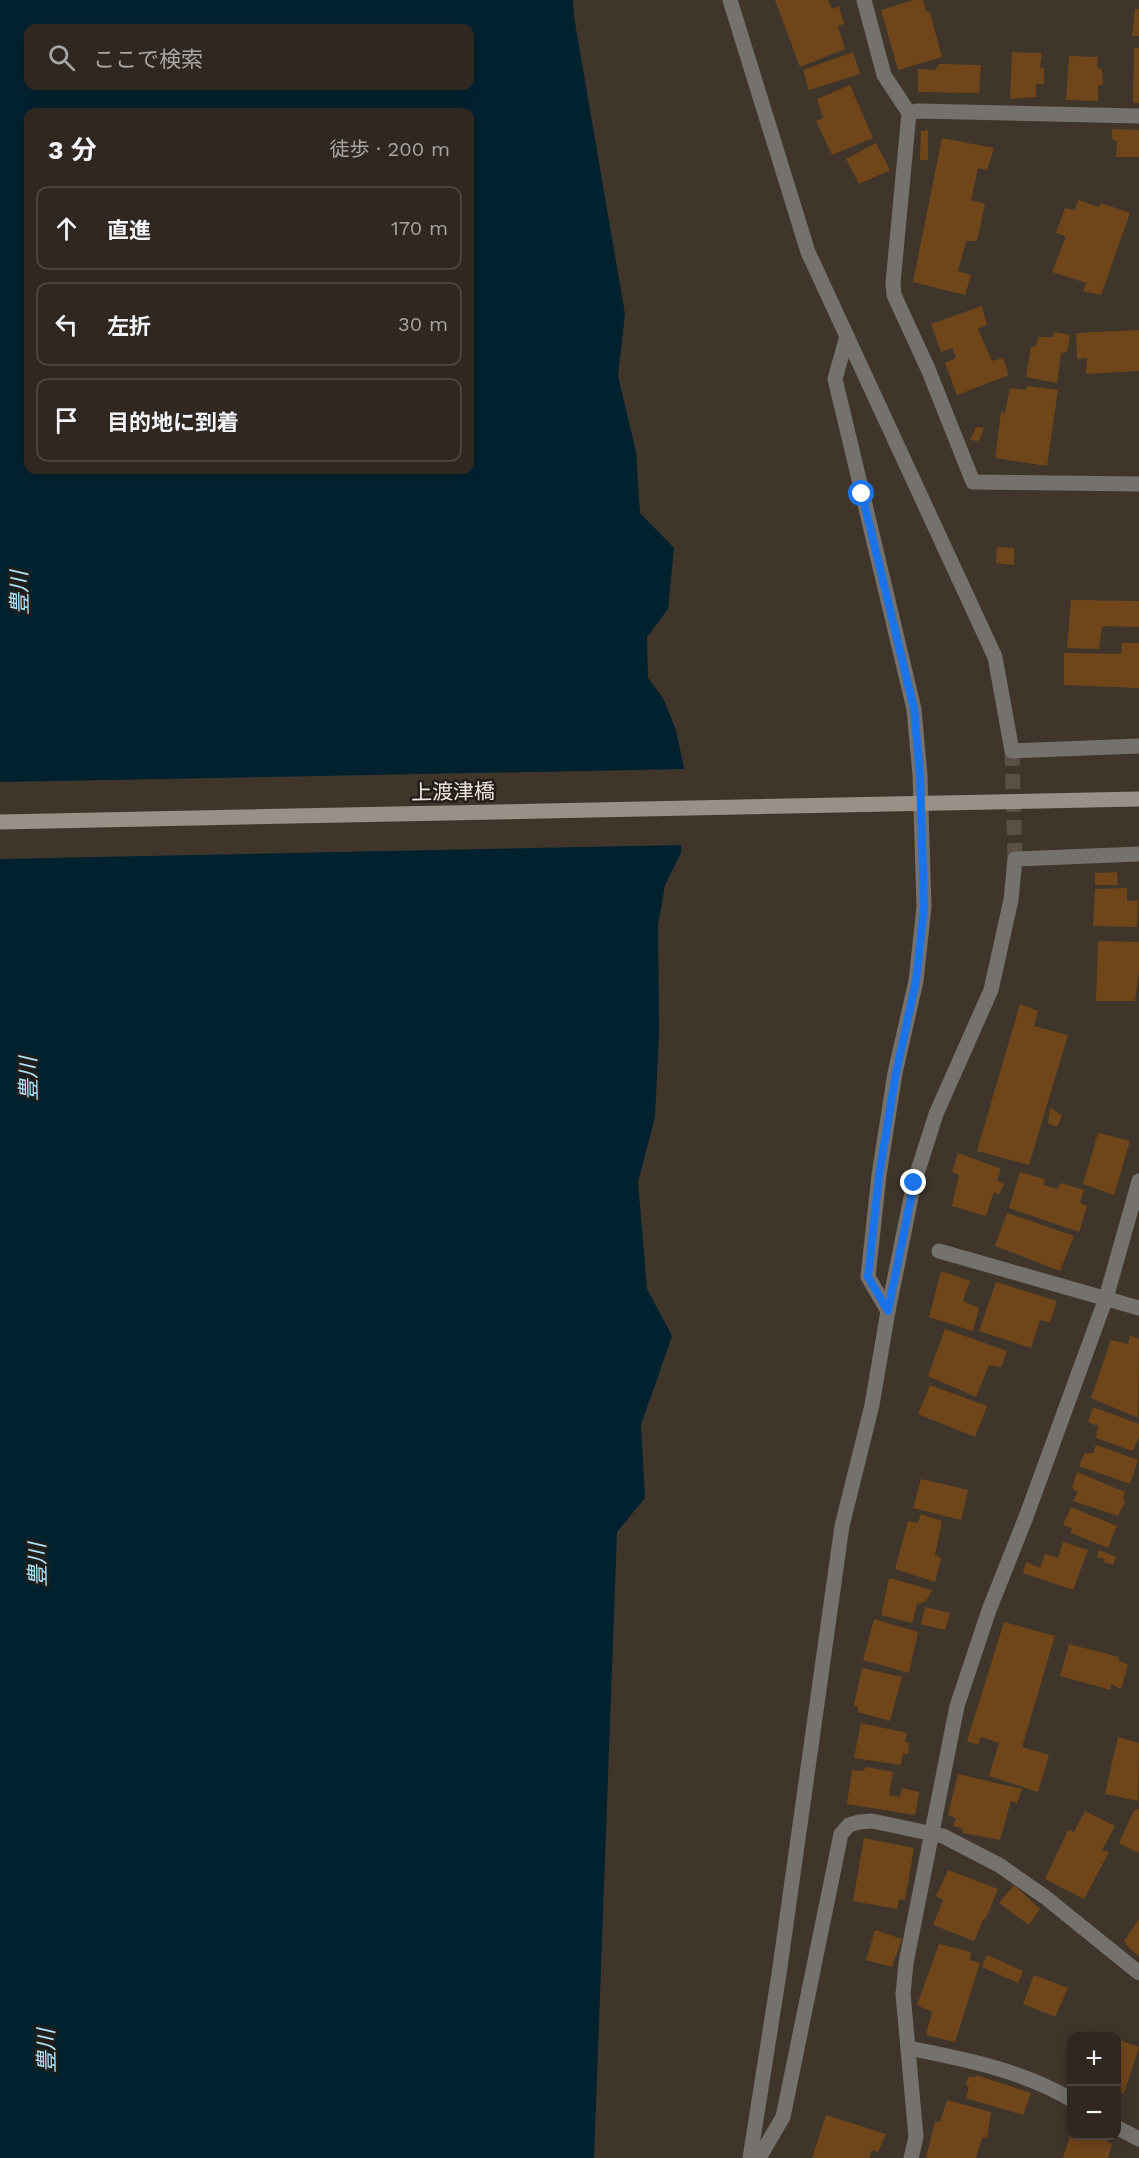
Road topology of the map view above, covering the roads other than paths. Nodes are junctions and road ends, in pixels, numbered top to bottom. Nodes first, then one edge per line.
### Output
1 (730, 0) edge
2 (864, 0) edge
3 (909, 113) junction
4 (1139, 116) edge
5 (847, 336) junction
6 (1139, 484) edge
7 (1139, 746) edge
8 (1139, 799) edge
9 (914, 804) junction
10 (0, 822) edge
11 (1139, 854) edge
12 (1139, 1181) edge
13 (939, 1251) dead end
14 (1107, 1298) junction
15 (1139, 1308) edge
16 (888, 1311) junction
17 (930, 1834) junction
18 (1139, 1973) edge
19 (908, 2048) junction
20 (1067, 2098) edge
21 (1121, 2130) edge
22 (1139, 2139) edge
23 (750, 2158) edge
24 (759, 2158) edge
25 (911, 2158) edge

1 - 5 street
2 - 3 street
3 - 4 street
3 - 6 street
5 - 7 street
5 - 9 street
8 - 9 main road, 上渡津橋
9 - 10 main road, 上渡津橋
9 - 16 street
11 - 16 street
12 - 14 street
13 - 14 street
14 - 15 street
14 - 17 street
16 - 23 street
17 - 18 street
17 - 19 street
17 - 24 street
19 - 20 street
19 - 25 street
21 - 22 street

